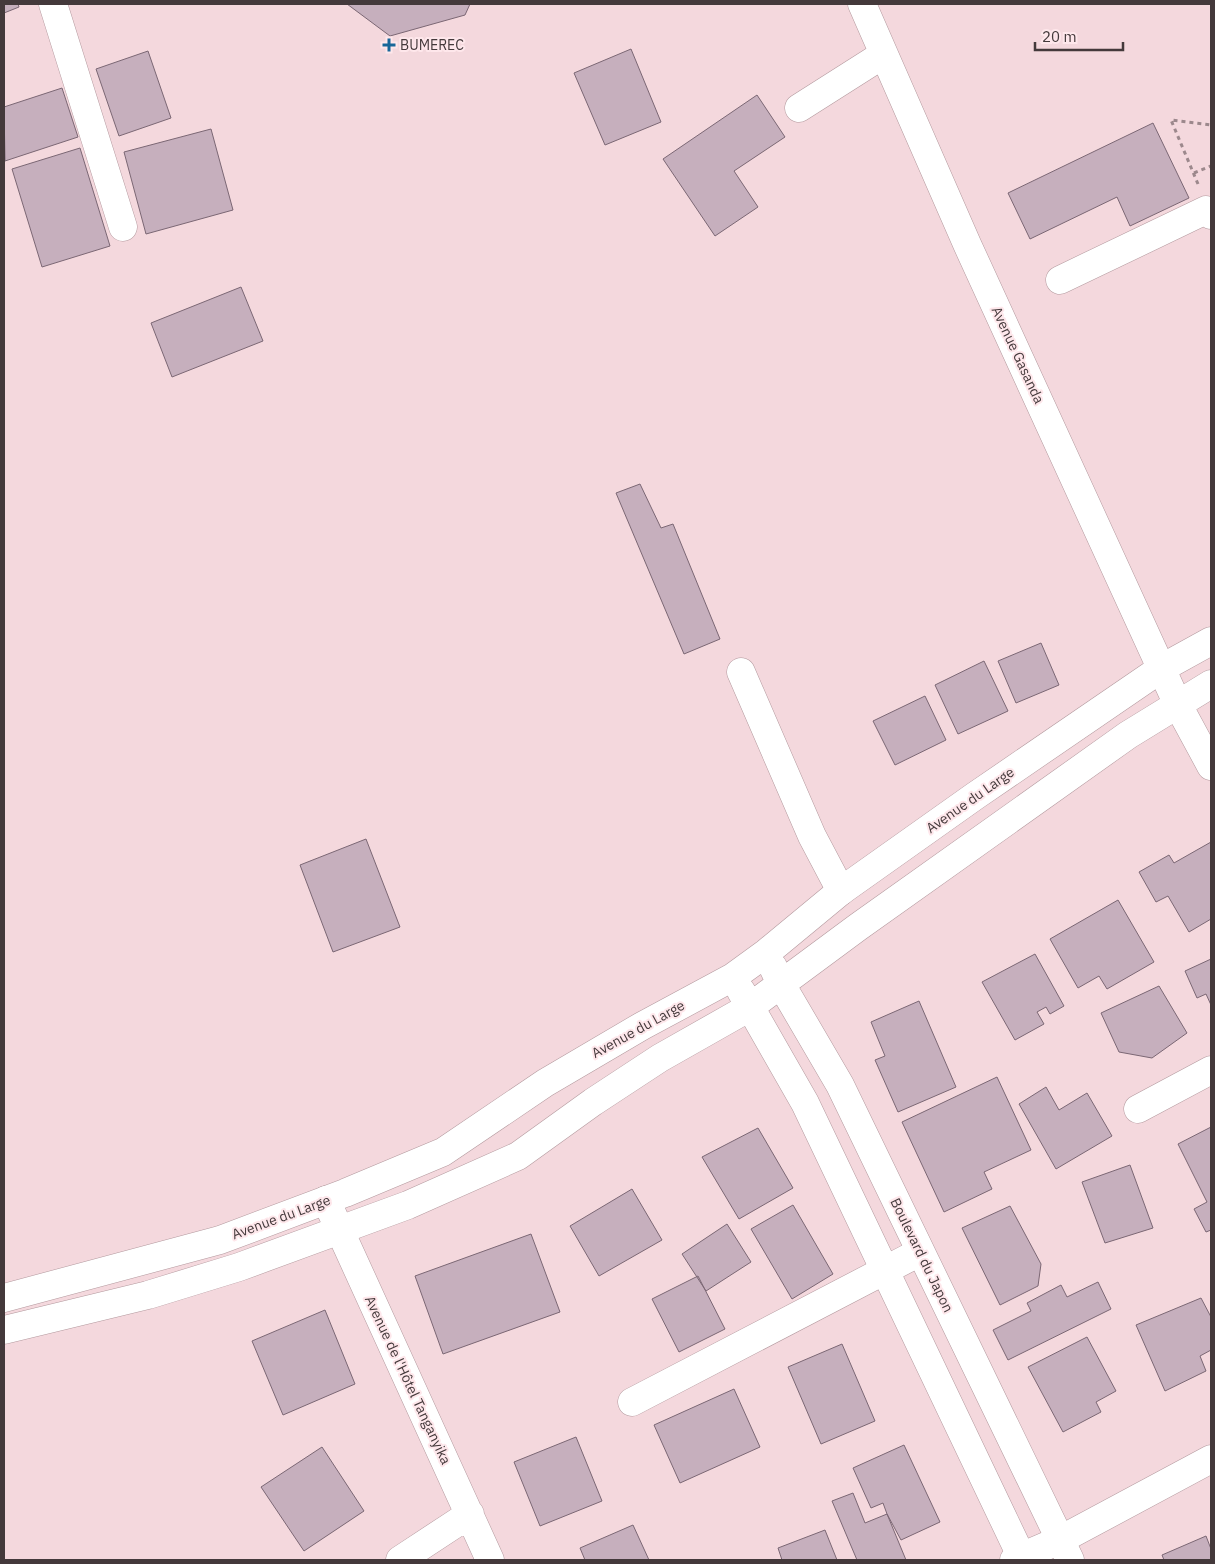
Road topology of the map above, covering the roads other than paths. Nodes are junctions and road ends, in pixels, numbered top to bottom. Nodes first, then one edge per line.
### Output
1 (53, 4) edge
2 (862, 4) edge
3 (884, 54) junction
4 (799, 108) dead end
5 (1209, 212) edge
6 (123, 227) dead end
7 (1060, 280) dead end
8 (1211, 641) edge
9 (1162, 668) junction
10 (742, 672) dead end
11 (1211, 684) edge
12 (1178, 705) junction
13 (1211, 766) edge
14 (841, 891) junction
15 (766, 953) junction
16 (733, 977) junction
17 (781, 984) junction
18 (750, 1007) junction
19 (1211, 1070) edge
20 (1138, 1109) dead end
21 (326, 1200) junction
22 (339, 1230) junction
23 (920, 1252) junction
24 (885, 1271) junction
25 (4, 1298) edge
26 (4, 1330) edge
27 (632, 1402) dead end
28 (1211, 1459) edge
29 (470, 1514) junction
30 (1065, 1550) edge
31 (1019, 1559) edge
32 (400, 1560) edge
33 (490, 1560) edge

1 - 6 main road
2 - 3 main road, Avenue Gasanda
3 - 4 main road
3 - 9 main road, Avenue Gasanda
5 - 7 main road
8 - 9 main road, Avenue du Large
9 - 12 main road, Avenue Gasanda
9 - 14 main road, Avenue du Large
10 - 14 main road
11 - 12 main road
12 - 13 main road, Avenue Gasanda
12 - 17 main road
14 - 15 main road, Avenue du Large
15 - 16 main road, Avenue du Large
15 - 17 main road, Boulevard du Japon
16 - 18 main road
16 - 21 main road, Avenue du Large
17 - 18 main road
17 - 23 main road, Boulevard du Japon
18 - 22 main road
18 - 24 main road
19 - 20 main road
21 - 22 main road, Avenue de l'Hôtel Tanganyika
21 - 25 main road, Avenue du Large
22 - 26 main road
22 - 29 main road, Avenue de l'Hôtel Tanganyika
23 - 24 main road
23 - 30 main road, Boulevard du Japon
24 - 27 main road
24 - 31 main road
28 - 30 main road
29 - 32 main road
29 - 33 main road, Avenue de l'Hôtel Tanganyika
30 - 31 main road

